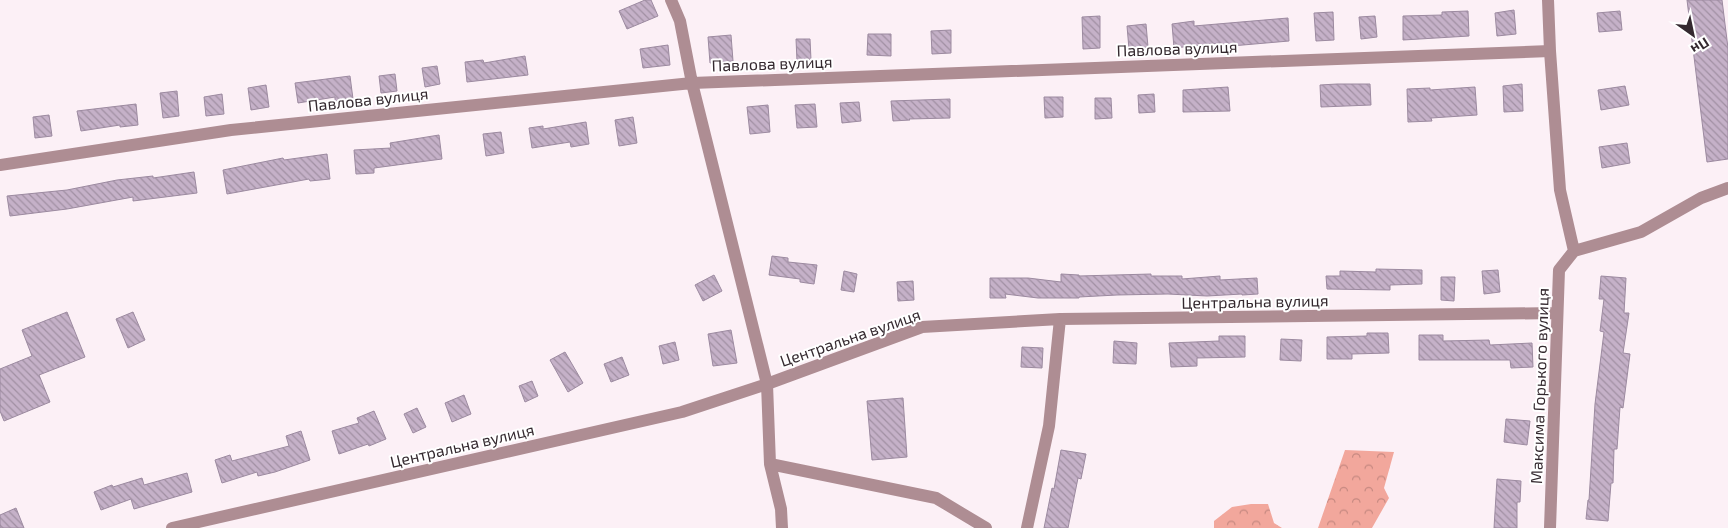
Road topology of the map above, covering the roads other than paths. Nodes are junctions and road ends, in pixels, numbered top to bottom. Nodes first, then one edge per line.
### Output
1 (671, 0) edge
2 (1548, 0) edge
3 (1550, 51) junction
4 (692, 83) junction
5 (0, 164) edge
6 (1728, 188) edge
7 (1574, 251) junction
8 (1557, 313) junction
9 (1060, 319) junction
10 (766, 384) junction
11 (770, 464) junction
12 (172, 528) edge
13 (782, 528) edge
14 (986, 528) edge
15 (1028, 528) edge
16 (1550, 528) edge

1 - 4 street
2 - 3 street
3 - 4 street, Павлова вулиця
3 - 7 street
4 - 5 street, Павлова вулиця
4 - 10 street
6 - 7 street
7 - 8 street, Максима Горького вулиця
8 - 9 street, Центральна вулиця
8 - 16 street, Максима Горького вулиця
9 - 10 street, Центральна вулиця
9 - 15 street
10 - 11 street
10 - 12 street, Центральна вулиця
11 - 13 street
11 - 14 street

